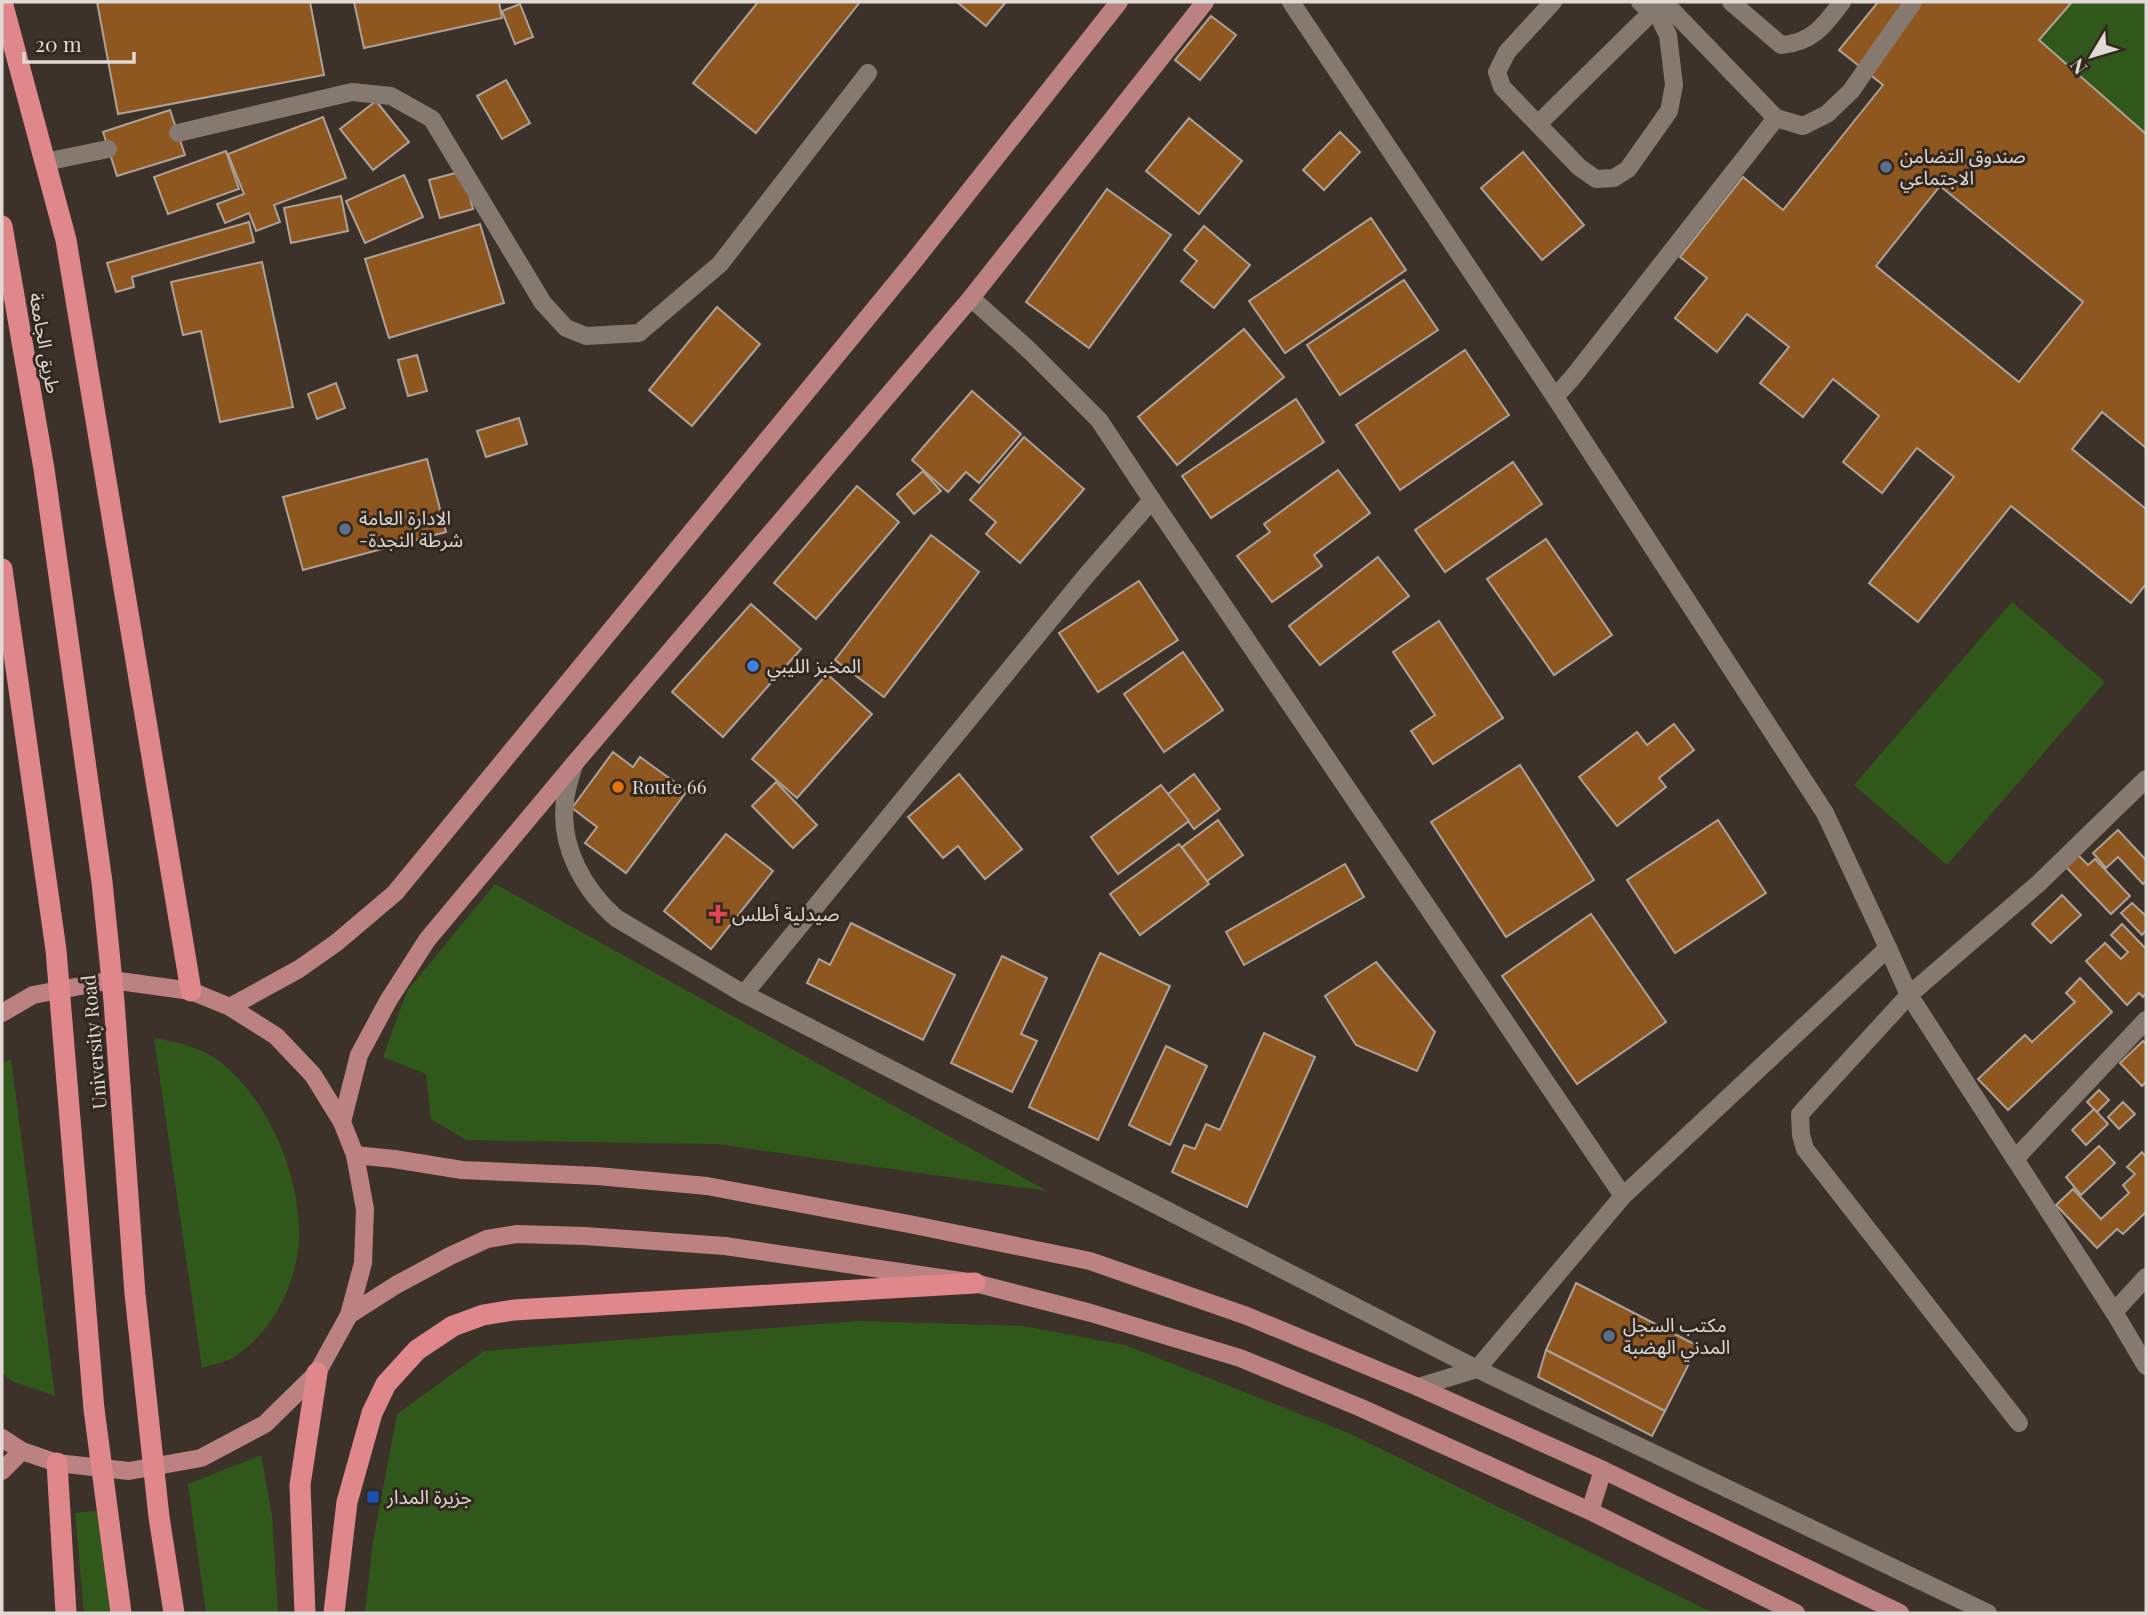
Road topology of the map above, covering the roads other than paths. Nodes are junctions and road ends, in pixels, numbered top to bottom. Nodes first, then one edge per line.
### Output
1 (2, 2) edge
2 (1119, 2) edge
3 (1205, 2) edge
4 (1291, 2) edge
5 (1553, 2) edge
6 (1731, 2) edge
7 (1842, 2) edge
8 (1913, 2) edge
9 (1654, 4) edge
10 (868, 73) dead end
11 (1776, 118) junction
12 (1538, 124) junction
13 (178, 132) dead end
14 (108, 149) dead end
15 (45, 162) junction
16 (2, 226) edge
17 (971, 298) junction
18 (1555, 397) junction
19 (44, 469) joint
20 (1153, 499) junction
21 (2, 569) edge
22 (574, 764) junction
23 (2146, 779) edge
24 (1888, 948) junction
25 (191, 991) junction
26 (744, 994) junction
27 (1909, 995) junction
28 (230, 1007) junction
29 (2, 1013) edge
30 (2146, 1020) edge
31 (342, 1122) junction
32 (355, 1156) junction
33 (2015, 1159) junction
34 (1623, 1196) junction
35 (2146, 1277) edge
36 (975, 1283) junction
37 (2114, 1312) junction
38 (349, 1315) junction
39 (2146, 1366) edge
40 (1477, 1369) junction
41 (317, 1373) junction
42 (1418, 1387) junction
43 (2019, 1423) dead end
44 (2, 1438) edge
45 (22, 1451) junction
46 (57, 1463) junction
47 (1604, 1470) junction
48 (2, 1471) edge
49 (1590, 1511) junction
50 (66, 1613) edge
51 (121, 1613) edge
52 (174, 1613) edge
53 (305, 1613) edge
54 (334, 1613) edge
55 (1796, 1613) edge
56 (1900, 1613) edge
57 (1987, 1613) edge

1 - 15 highway
2 - 28 main road
3 - 17 main road
4 - 18 street
5 - 12 street
6 - 7 street
8 - 11 street
9 - 11 street
9 - 12 street
9 - 12 street
10 - 13 street
11 - 18 street
14 - 15 street
15 - 25 highway
16 - 19 highway, طريق الجامعة
17 - 20 street
17 - 22 main road
18 - 24 street
19 - 52 highway, University Road
20 - 26 street
20 - 34 street
21 - 51 highway, University Road
22 - 26 street
22 - 31 main road
23 - 27 street
24 - 27 street
24 - 34 street
25 - 28 main road
25 - 29 main road
26 - 40 street
27 - 33 street
27 - 43 street
28 - 31 main road
30 - 33 street
31 - 32 main road
32 - 38 main road
32 - 42 main road
33 - 37 street
34 - 40 street
35 - 37 street
36 - 38 main road
36 - 49 main road
36 - 54 highway
37 - 39 street
38 - 41 main road
40 - 42 street
40 - 57 street
41 - 46 main road
41 - 53 highway
42 - 47 main road
44 - 45 main road
45 - 46 main road
45 - 48 main road
46 - 50 highway
47 - 49 main road
47 - 56 main road
49 - 55 main road

